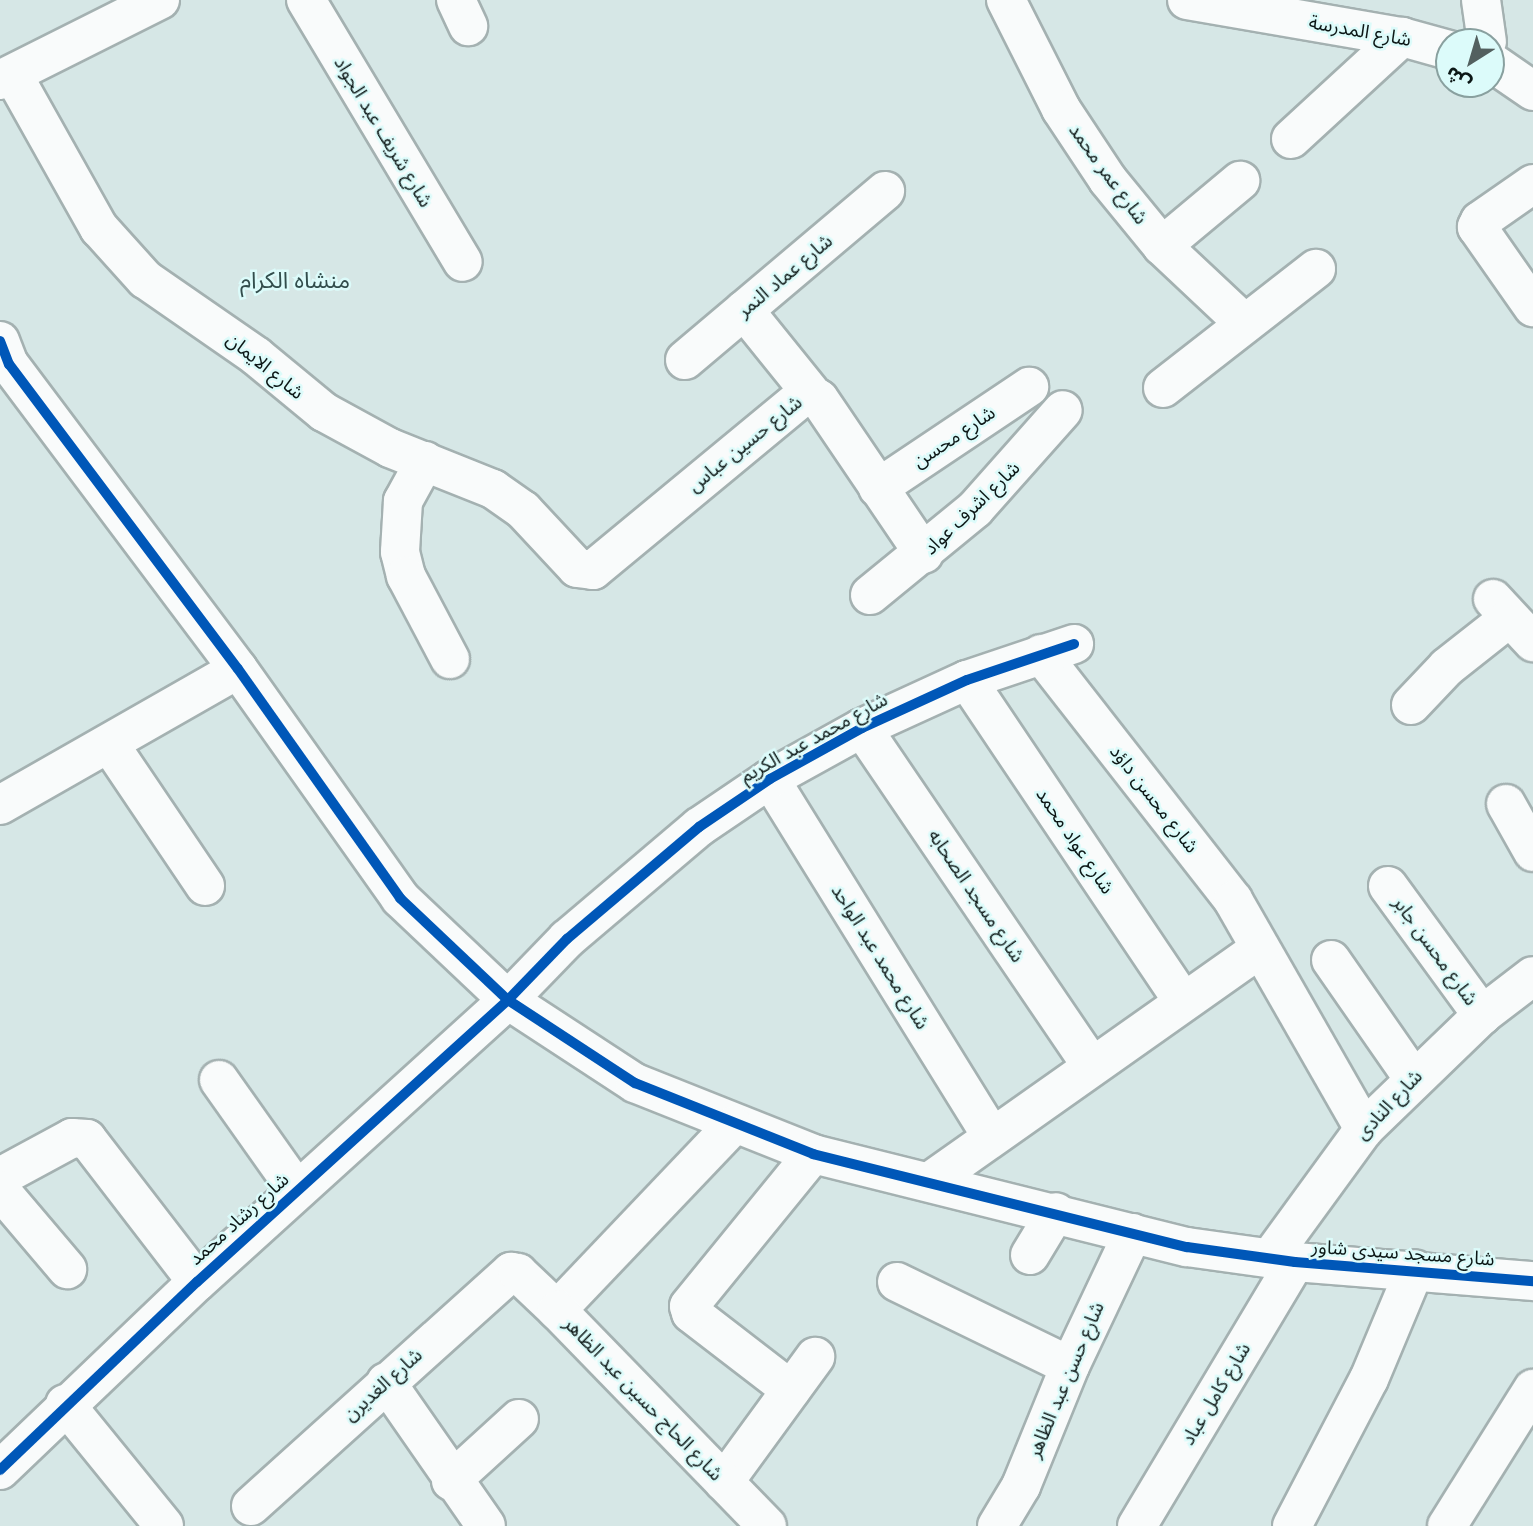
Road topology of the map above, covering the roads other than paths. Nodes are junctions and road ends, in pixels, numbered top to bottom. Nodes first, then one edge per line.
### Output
1 (160, 0) edge
2 (306, 0) edge
3 (1006, 0) edge
4 (1187, 0) edge
5 (1481, 0) edge
6 (97, 14) edge
7 (1485, 28) edge
8 (1402, 37) junction
9 (1435, 46) edge
10 (1505, 72) edge
11 (6, 77) edge
12 (1533, 91) edge
13 (1291, 139) dead end
14 (1240, 181) dead end
15 (1533, 184) edge
16 (885, 191) dead end
17 (1162, 246) junction
18 (463, 262) dead end
19 (1316, 269) dead end
20 (1533, 307) edge
21 (744, 310) junction
22 (1244, 323) junction
23 (3, 359) edge
24 (685, 360) dead end
25 (1029, 387) dead end
26 (1163, 388) dead end
27 (811, 393) junction
28 (1063, 410) dead end
29 (425, 461) junction
30 (878, 488) junction
31 (924, 554) junction
32 (593, 570) joint
33 (870, 595) dead end
34 (1511, 619) edge
35 (1058, 649) joint
36 (450, 659) dead end
37 (238, 669) junction
38 (967, 680) junction
39 (1410, 705) dead end
40 (862, 728) junction
41 (110, 745) junction
42 (770, 779) junction
43 (1506, 804) dead end
44 (0, 805) edge
45 (1533, 852) edge
46 (205, 886) dead end
47 (1388, 886) dead end
48 (1258, 950) junction
49 (1331, 960) dead end
50 (1533, 976) edge
51 (508, 1000) junction
52 (1183, 1001) junction
53 (1482, 1015) junction
54 (1090, 1064) junction
55 (1413, 1078) junction
56 (219, 1080) dead end
57 (733, 1125) junction
58 (1364, 1129) junction
59 (991, 1135) junction
60 (813, 1154) junction
61 (0, 1177) edge
62 (932, 1180) junction
63 (0, 1190) edge
64 (297, 1190) junction
65 (1056, 1212) junction
66 (1133, 1233) junction
67 (1030, 1255) dead end
68 (1282, 1260) junction
69 (66, 1269) dead end
70 (1415, 1269) junction
71 (518, 1273) joint
72 (1533, 1281) edge
73 (197, 1282) junction
74 (897, 1282) dead end
75 (556, 1310) junction
76 (815, 1357) dead end
77 (1070, 1366) junction
78 (386, 1382) junction
79 (1533, 1388) edge
80 (792, 1390) junction
81 (65, 1404) junction
82 (519, 1419) dead end
83 (0, 1470) edge
84 (451, 1481) junction
85 (724, 1482) junction
86 (251, 1506) dead end
87 (164, 1526) edge
88 (486, 1526) edge
89 (767, 1526) edge
90 (997, 1526) edge
91 (1137, 1526) edge
92 (1292, 1526) edge
93 (1447, 1526) edge

1 - 6 street
2 - 18 street, شارع شريف عبد الجواد
3 - 17 street, شارع عمر محمد
4 - 8 street, شارع المدرسة
5 - 7 street
6 - 11 street
8 - 9 street, شارع المدرسة
8 - 13 street
10 - 12 street
11 - 29 street, شارع الايمان
14 - 17 street
15 - 20 street
16 - 21 street, شارع عماد النمر
17 - 22 street, شارع عمر محمد
19 - 22 street
21 - 24 street, شارع عماد النمر
21 - 27 street
22 - 26 street
23 - 37 street, شارع مسجد سيدى شاور
25 - 30 street, شارع محسن
27 - 30 street, شارع حسين عباس
27 - 32 street, شارع حسين عباس
28 - 31 street, شارع اشرف عواد
29 - 32 street, شارع الايمان
29 - 36 street
30 - 31 street, شارع حسين عباس
31 - 33 street, شارع اشرف عواد
34 - 39 street
35 - 38 street, شارع محمد عبد الكريم
35 - 48 street, شارع محسن داؤد
37 - 41 street
37 - 51 street, شارع مسجد سيدى شاور
38 - 40 street, شارع محمد عبد الكريم
38 - 52 street, شارع عواد محمد
40 - 42 street, شارع محمد عبد الكريم
40 - 54 street, شارع مسجد الصحابه
41 - 44 street
41 - 46 street
42 - 51 street, شارع محمد عبد الكريم
42 - 59 street, شارع محمد عبد الواحد
43 - 45 street
47 - 53 street, شارع محسن جابر
48 - 52 street
48 - 58 street, شارع محسن داؤد
49 - 55 street
50 - 53 street, شارع النادى
51 - 57 street, شارع مسجد سيدى شاور
51 - 64 street, شارع رشاد محمد
52 - 54 street
53 - 55 street, شارع النادى
54 - 59 street
55 - 58 street, شارع النادى
56 - 64 street
57 - 60 street, شارع مسجد سيدى شاور
57 - 75 street
58 - 68 street, شارع النادى
59 - 62 street
60 - 62 street, شارع مسجد سيدى شاور
60 - 80 street
61 - 73 street
62 - 65 street, شارع مسجد سيدى شاور
63 - 69 street
64 - 73 street, شارع رشاد محمد
65 - 66 street, شارع مسجد سيدى شاور
65 - 67 street
66 - 68 street, شارع مسجد سيدى شاور
66 - 77 street, شارع حسن عبد الظاهر
68 - 70 street, شارع مسجد سيدى شاور
68 - 91 street, شارع كامل عباد
70 - 72 street, شارع مسجد سيدى شاور
70 - 92 street
71 - 75 street, شارع الحاج حسين عبد الظاهر
71 - 78 street, شارع الغديرن
73 - 81 street, شارع رشاد محمد
74 - 77 street
75 - 85 street, شارع الحاج حسين عبد الظاهر
76 - 80 street
77 - 90 street, شارع حسن عبد الظاهر
78 - 84 street
78 - 86 street, شارع الغديرن
79 - 93 street
80 - 85 street
81 - 83 street, شارع رشاد محمد
81 - 87 street
82 - 84 street
84 - 88 street
85 - 89 street, شارع الحاج حسين عبد الظاهر

